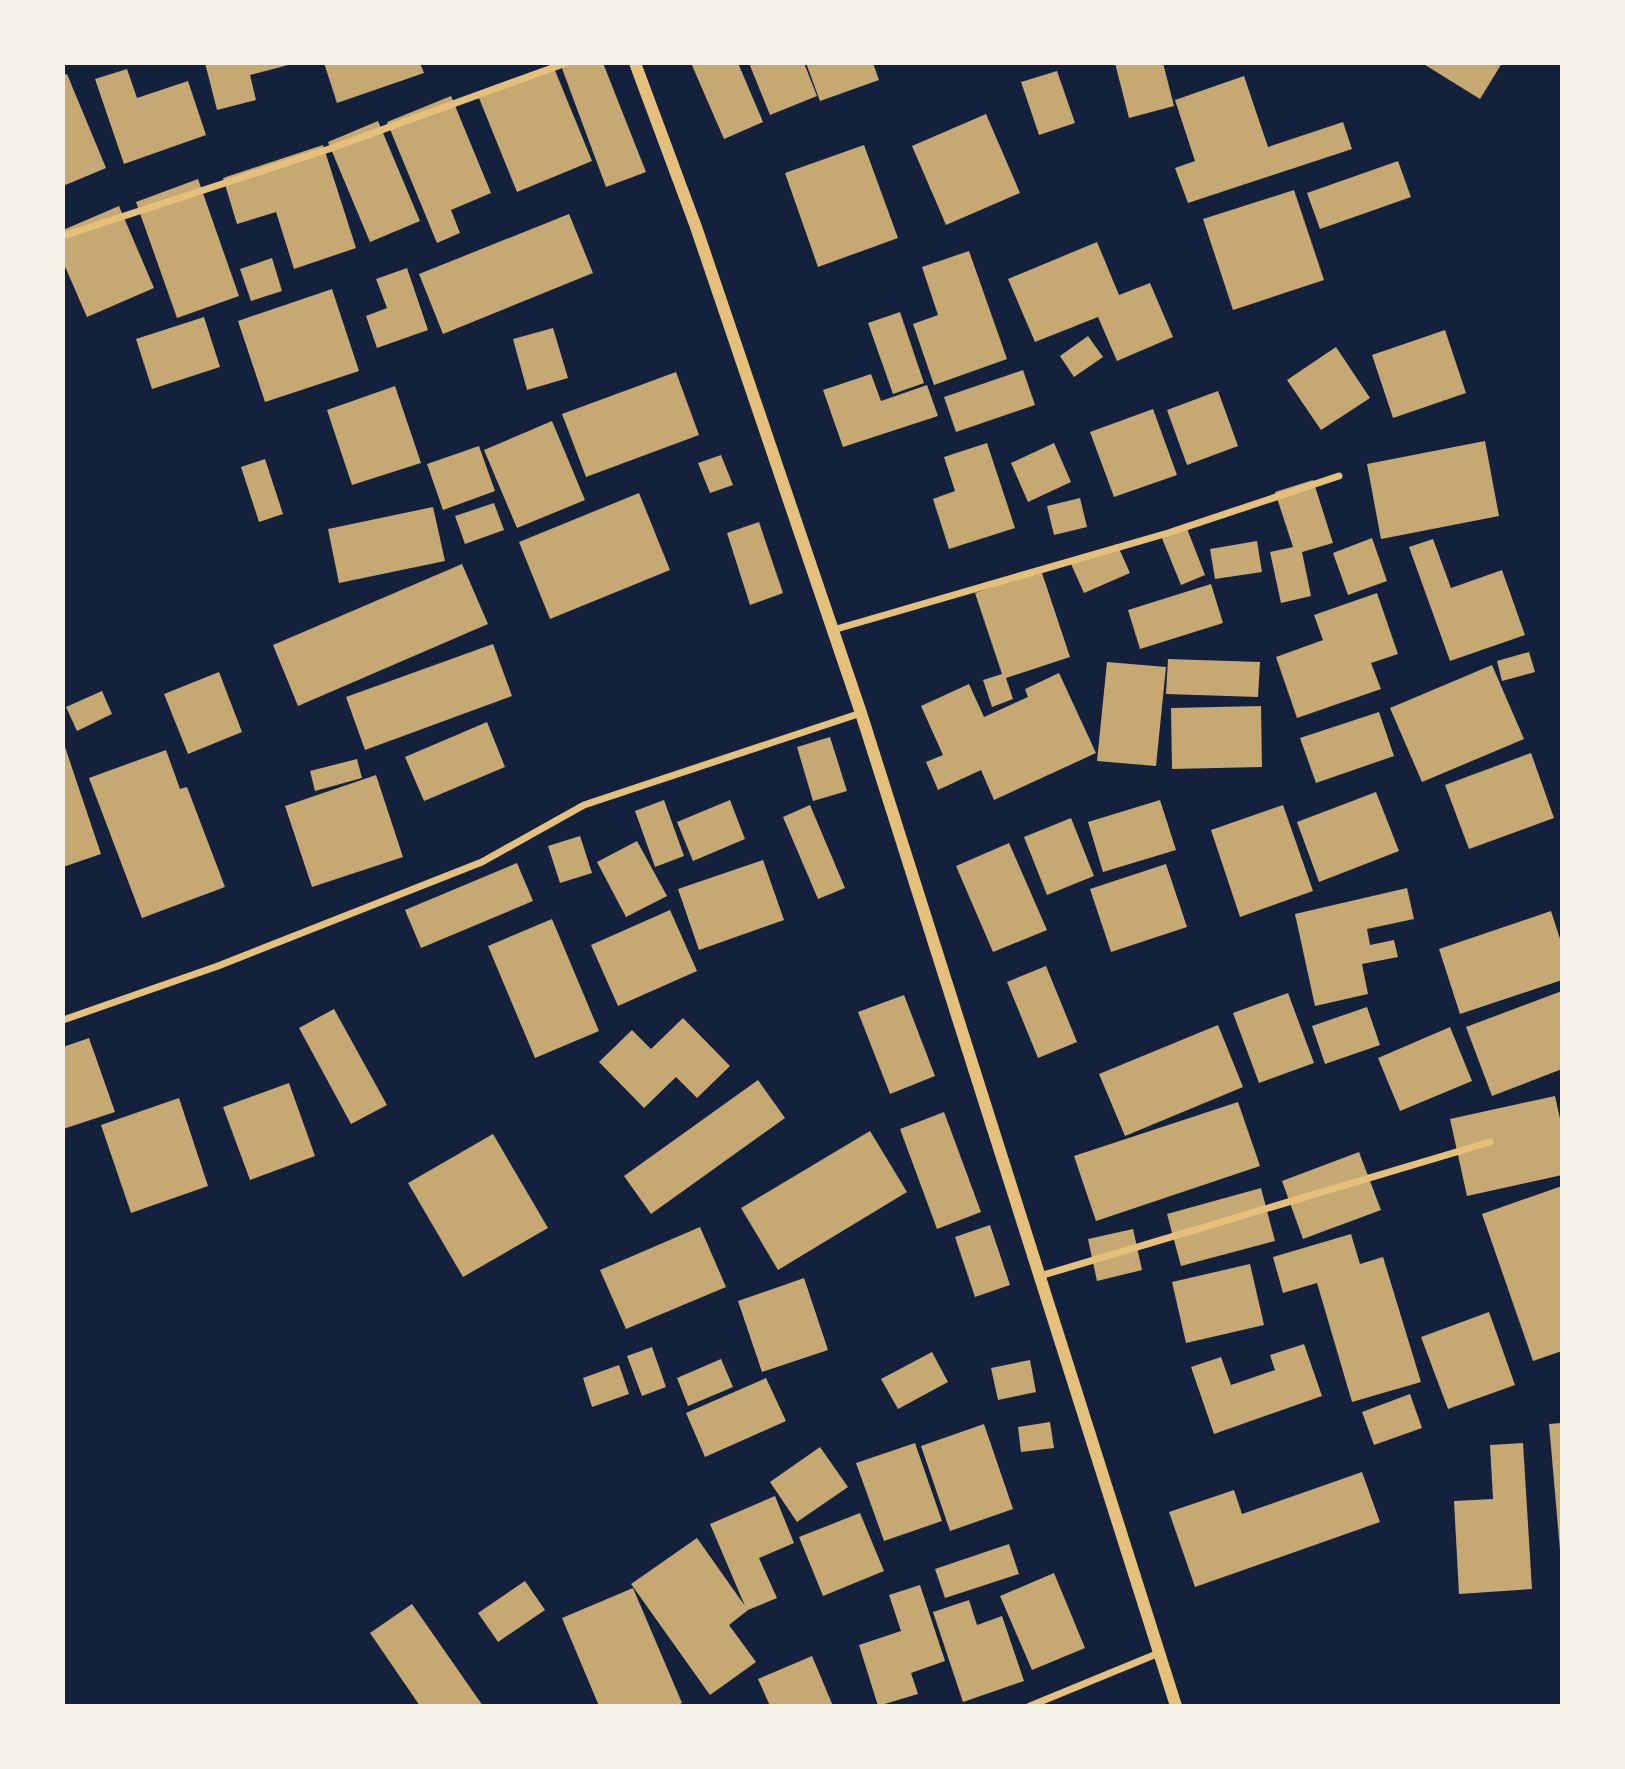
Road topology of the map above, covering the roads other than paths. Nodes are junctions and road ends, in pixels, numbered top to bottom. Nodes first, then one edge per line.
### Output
1 (566, 63) edge
2 (635, 63) edge
3 (63, 236) edge
4 (1339, 476) dead end
5 (833, 630) junction
6 (861, 713) junction
7 (63, 1020) edge
8 (1490, 1142) dead end
9 (1040, 1276) junction
10 (1160, 1653) junction
11 (1030, 1706) edge
12 (1175, 1706) edge

1 - 3 street
2 - 5 street
4 - 5 street
5 - 6 street
6 - 7 street
6 - 9 street
8 - 9 street
9 - 10 street
10 - 11 street
10 - 12 street

